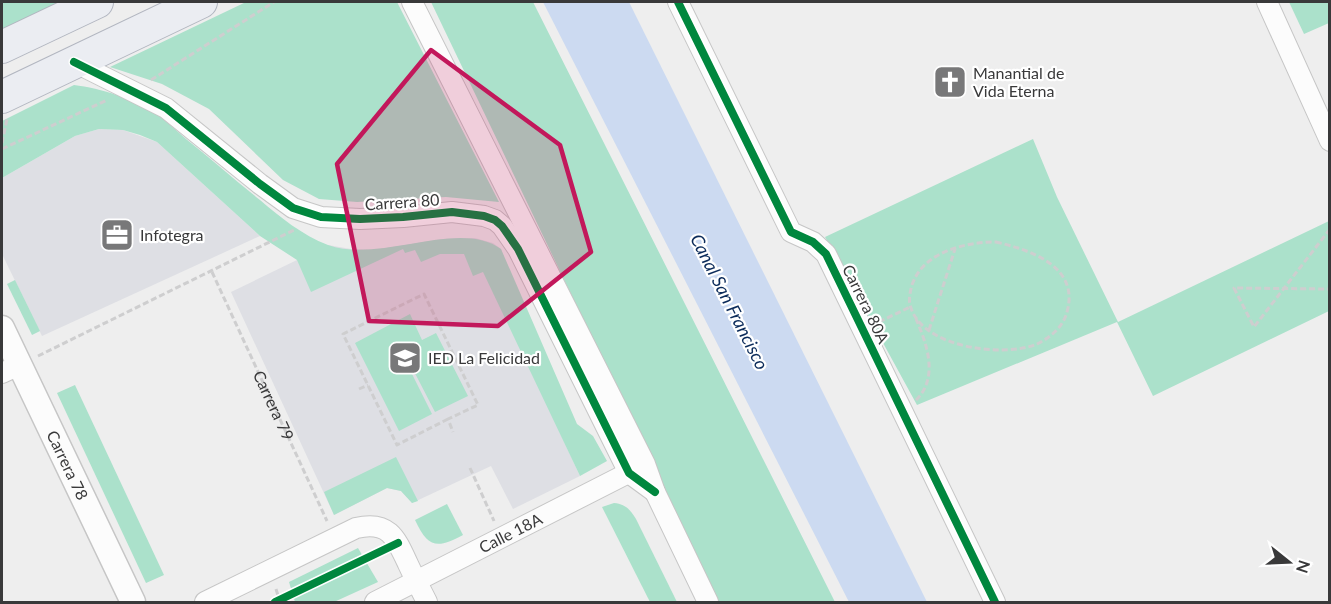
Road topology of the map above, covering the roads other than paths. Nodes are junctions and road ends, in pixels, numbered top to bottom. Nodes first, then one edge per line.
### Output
1 (97, 2) edge
2 (201, 2) edge
3 (412, 2) edge
4 (678, 2) edge
5 (1267, 2) edge
6 (2, 47) edge
7 (74, 62) junction
8 (2, 97) edge
9 (1329, 141) edge
10 (2, 328) edge
11 (18, 365) edge
12 (637, 469) junction
13 (417, 582) junction
14 (133, 603) edge
15 (205, 603) edge
16 (375, 603) edge
17 (427, 603) edge
18 (708, 603) edge
19 (995, 603) edge

1 - 6 main road
2 - 7 main road
3 - 12 street, Carrera 80
4 - 19 street, Carrera 80A
5 - 9 street
7 - 8 main road
7 - 12 street, Carrera 80
10 - 11 street, Carrera 78
11 - 14 street, Carrera 78
12 - 13 street, Calle 18A
12 - 18 street, Carrera 80
13 - 15 street
13 - 16 street, Calle 18A
13 - 17 street

